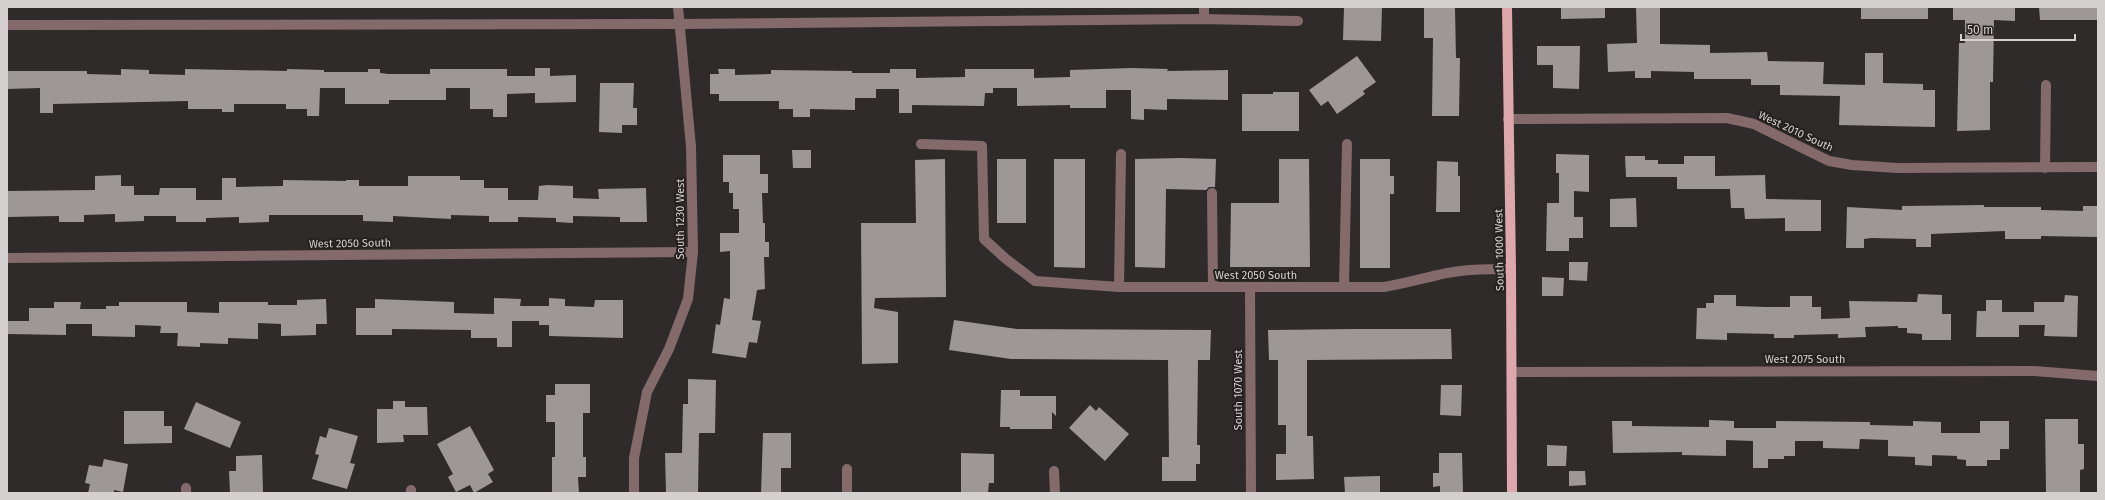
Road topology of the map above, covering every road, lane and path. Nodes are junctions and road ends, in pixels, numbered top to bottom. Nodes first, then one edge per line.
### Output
1 (678, 7) edge
2 (1204, 7) edge
3 (1507, 7) edge
4 (1204, 19) junction
5 (1298, 22) dead end
6 (679, 24) junction
7 (7, 25) edge
8 (2046, 85) dead end
9 (1508, 119) junction
10 (921, 144) dead end
11 (1347, 144) dead end
12 (1121, 154) dead end
13 (2098, 167) edge
14 (2045, 168) junction
15 (1212, 193) dead end
16 (693, 252) junction
17 (7, 258) edge
18 (1512, 269) junction
19 (1120, 287) junction
20 (1213, 287) junction
21 (1250, 287) junction
22 (1344, 287) junction
23 (1512, 372) junction
24 (2098, 376) edge
25 (847, 469) dead end
26 (1054, 471) dead end
27 (634, 493) edge
28 (847, 493) edge
29 (1054, 493) edge
30 (1251, 493) edge
31 (1512, 493) edge

1 - 6 street, South 1230 West
2 - 4 street
3 - 9 main road, South 1000 West
4 - 5 street
4 - 6 street
6 - 7 street
6 - 16 street, South 1230 West
8 - 14 street
9 - 14 street, West 2010 South
9 - 18 main road, South 1000 West
10 - 19 street, West 2050 South
11 - 22 street
12 - 19 street
13 - 14 street, West 2010 South
15 - 20 street
16 - 17 street, West 2050 South
16 - 27 street, South 1230 West
18 - 22 street, West 2050 South
18 - 23 main road, South 1000 West
19 - 20 street, West 2050 South
20 - 21 street, West 2050 South
21 - 22 street, West 2050 South
21 - 30 street, South 1070 West
23 - 24 street, West 2075 South
23 - 31 main road, South 1000 West
25 - 28 street
26 - 29 street

